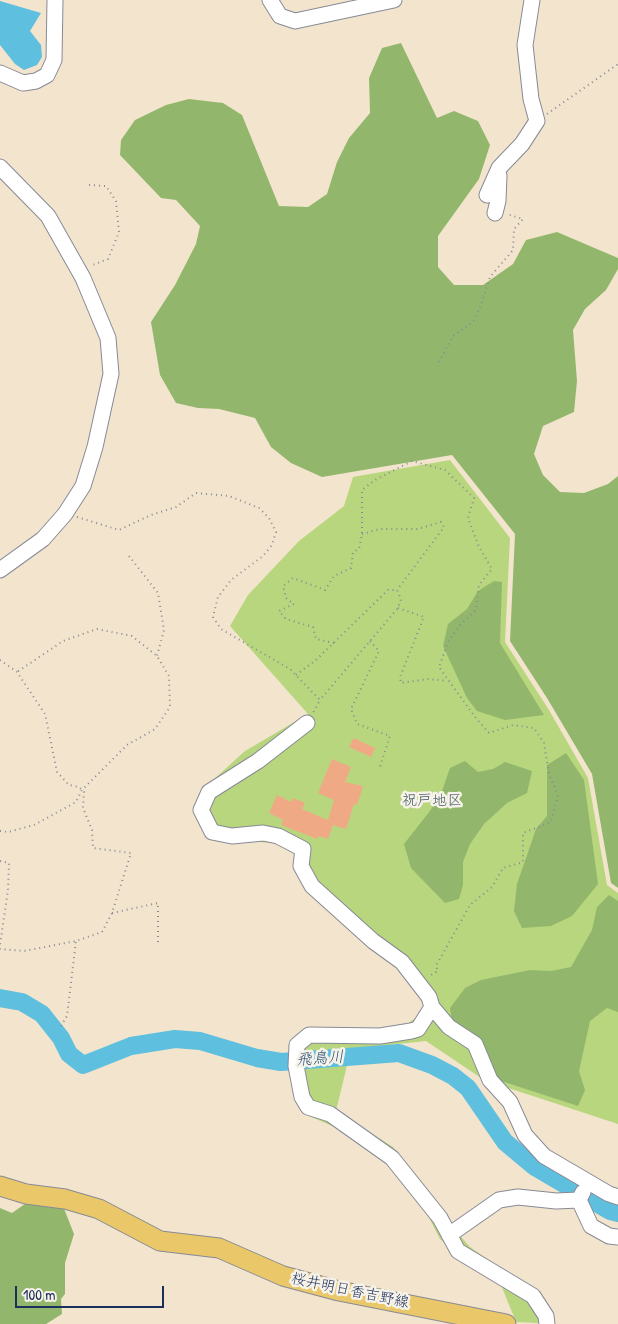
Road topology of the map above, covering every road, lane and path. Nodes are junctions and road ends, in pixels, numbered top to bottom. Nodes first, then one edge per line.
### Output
1 (55, 0) edge
2 (270, 0) edge
3 (394, 0) edge
4 (532, 0) edge
5 (618, 64) edge
6 (0, 73) edge
7 (537, 121) junction
8 (0, 167) edge
9 (499, 168) junction
10 (90, 185) dead end
11 (487, 195) dead end
12 (495, 212) joint
13 (79, 270) junction
14 (439, 362) dead end
15 (65, 514) junction
16 (362, 534) junction
17 (129, 556) dead end
18 (0, 570) edge
19 (397, 590) junction
20 (398, 608) junction
21 (370, 641) junction
22 (334, 643) junction
23 (157, 656) junction
24 (0, 660) edge
25 (17, 672) junction
26 (296, 675) junction
27 (447, 681) junction
28 (320, 700) junction
29 (307, 724) joint
30 (379, 770) dead end
31 (82, 790) junction
32 (0, 831) edge
33 (0, 861) edge
34 (112, 913) junction
35 (76, 941) junction
36 (158, 942) dead end
37 (0, 945) edge
38 (0, 949) edge
39 (430, 1002) junction
40 (61, 1026) dead end
41 (589, 1182) junction
42 (0, 1186) edge
43 (618, 1197) edge
44 (579, 1200) junction
45 (449, 1235) junction
46 (618, 1237) edge
47 (476, 1316) junction
48 (455, 1324) edge
49 (506, 1324) edge
50 (547, 1324) edge

1 - 6 street
2 - 3 street
4 - 7 street
5 - 7 path
7 - 9 street
8 - 13 street
9 - 11 street
9 - 12 street
10 - 13 path
12 - 14 path
13 - 15 street
15 - 18 street
15 - 26 path
16 - 19 path
16 - 22 path
16 - 27 path
17 - 23 path
19 - 20 path
19 - 22 path
20 - 21 path
20 - 27 path
21 - 28 path
21 - 30 path
22 - 26 path
23 - 25 path
23 - 31 path
24 - 25 path
25 - 31 path
26 - 28 path
27 - 39 path
28 - 29 path
29 - 39 street
31 - 32 path
31 - 34 path
33 - 37 path
34 - 35 path
34 - 36 path
35 - 38 path
35 - 40 path
39 - 41 street
39 - 45 street
41 - 43 street
41 - 44 street
42 - 47 main road, 桜井明日香吉野線
44 - 45 street
44 - 46 street
45 - 50 street
47 - 48 street
47 - 49 main road, 桜井明日香吉野線

